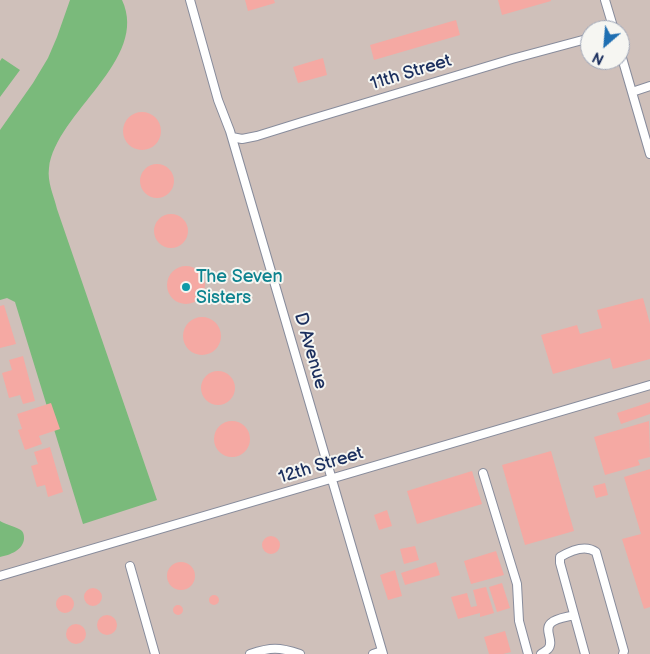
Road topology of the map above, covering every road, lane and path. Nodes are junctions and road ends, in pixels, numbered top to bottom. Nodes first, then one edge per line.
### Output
1 (190, 0) edge
2 (605, 0) edge
3 (610, 20) edge
4 (580, 41) edge
5 (626, 70) edge
6 (650, 86) edge
7 (632, 92) junction
8 (232, 137) junction
9 (650, 154) edge
10 (650, 385) edge
11 (483, 473) dead end
12 (332, 479) junction
13 (130, 566) dead end
14 (0, 576) edge
15 (574, 615) junction
16 (383, 652) edge
17 (155, 654) edge
18 (250, 654) edge
19 (300, 654) edge
20 (373, 654) edge
21 (528, 654) edge
22 (541, 654) edge
23 (585, 654) edge
24 (623, 654) edge

1 - 8 lane, D Avenue
2 - 3 lane
4 - 8 lane, 11th Street
5 - 7 lane
6 - 7 lane
7 - 9 lane
8 - 12 lane, D Avenue
10 - 12 lane, 12th Street
11 - 21 lane
12 - 14 lane, 12th Street
12 - 16 lane, D Avenue
13 - 17 lane
15 - 22 lane
15 - 23 lane
15 - 24 lane
16 - 20 lane
18 - 19 lane

